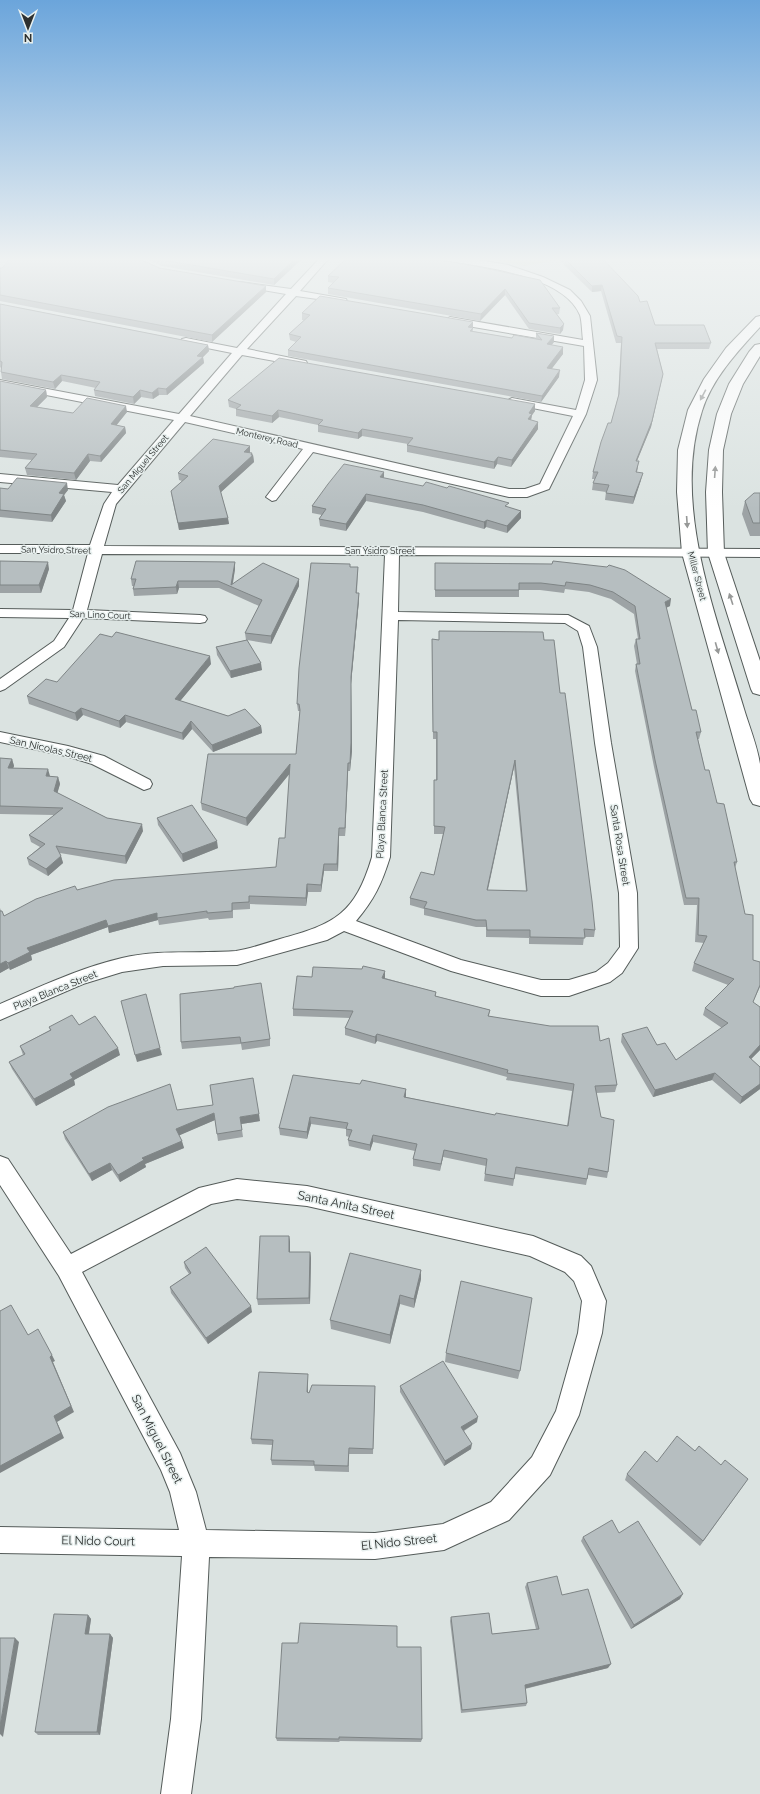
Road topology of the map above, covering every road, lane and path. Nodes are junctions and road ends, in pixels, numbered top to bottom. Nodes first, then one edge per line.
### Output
1 (186, 342) edge
2 (248, 342) edge
3 (576, 342) edge
4 (740, 342) edge
5 (589, 344) joint
6 (760, 348) edge
7 (239, 352) junction
8 (316, 366) edge
9 (0, 382) edge
10 (503, 400) edge
11 (580, 414) junction
12 (182, 418) junction
13 (310, 448) junction
14 (0, 478) edge
15 (120, 489) junction
16 (272, 497) dead end
17 (0, 549) edge
18 (97, 550) junction
19 (392, 551) junction
20 (690, 553) junction
21 (716, 553) junction
22 (760, 553) edge
23 (0, 613) edge
24 (79, 614) junction
25 (391, 616) junction
26 (200, 619) dead end
27 (0, 686) edge
28 (760, 689) edge
29 (0, 737) edge
30 (144, 784) dead end
31 (760, 799) edge
32 (343, 924) junction
33 (0, 1012) edge
34 (0, 1166) edge
35 (68, 1268) junction
36 (583, 1274) joint
37 (0, 1540) edge
38 (196, 1543) junction
39 (176, 1794) edge

1 - 7 street
2 - 7 street, San Miguel Street
3 - 5 street
4 -> 20 street, Miller Street
5 - 11 street
21 -> 6 street
7 - 8 street
7 - 12 street, San Miguel Street
9 - 12 street, Monterey Road
10 - 11 street
11 - 13 street, Monterey Road
12 - 13 street, Monterey Road
12 - 15 street, San Miguel Street
13 - 16 street
14 - 15 street
15 - 18 street, San Miguel Street
17 - 18 street, San Ysidro Street
18 - 19 street, San Ysidro Street
18 - 24 street, San Miguel Street
19 - 20 street, San Ysidro Street
19 - 25 street, Playa Blanca Street
20 - 21 street, San Ysidro Street
20 -> 31 street, Miller Street
21 - 22 street, San Ysidro Street
28 -> 21 street
23 - 24 street, San Lino Court
24 - 26 street, San Lino Court
24 - 27 street, San Miguel Street
25 - 32 street, Playa Blanca Street
25 - 32 street, Santa Rosa Street
29 - 30 street, San Nicolas Street
32 - 33 street, Playa Blanca Street
34 - 35 street, San Miguel Street
35 - 36 street, Santa Anita Street
35 - 38 street, San Miguel Street
36 - 38 street, El Nido Street
37 - 38 street, El Nido Court
38 - 39 street, San Miguel Street

